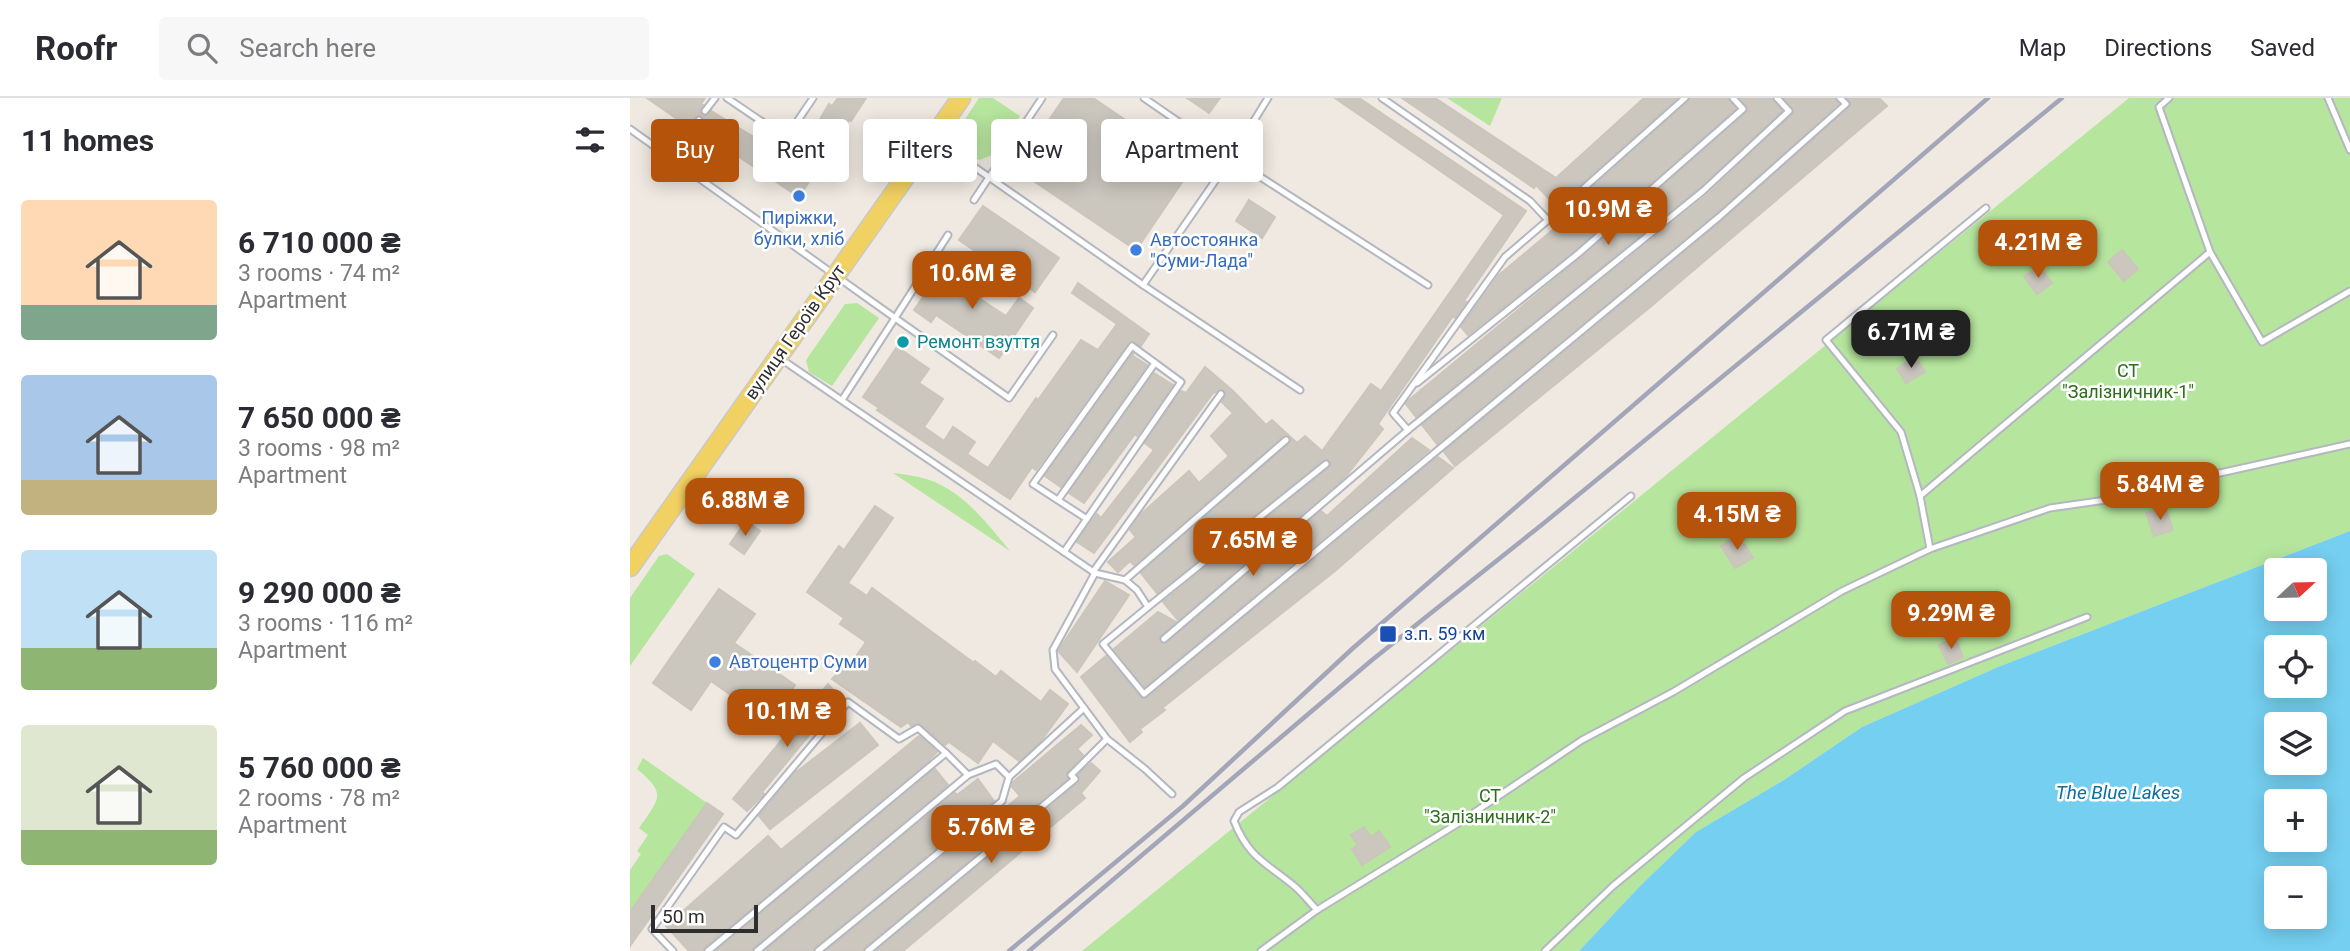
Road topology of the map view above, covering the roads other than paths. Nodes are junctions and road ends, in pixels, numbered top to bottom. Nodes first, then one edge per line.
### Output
1 (715, 98) edge
2 (727, 98) edge
3 (813, 98) edge
4 (961, 98) edge
5 (1042, 98) edge
6 (1144, 98) edge
7 (1268, 98) edge
8 (1382, 98) edge
9 (1685, 98) edge
10 (1733, 98) edge
11 (1777, 98) edge
12 (1840, 98) edge
13 (2169, 98) edge
14 (2328, 98) edge
15 (705, 111) dead end
16 (946, 119) edge
17 (1174, 119) edge
18 (1255, 119) edge
19 (630, 129) edge
20 (651, 143) edge
21 (2350, 150) edge
22 (977, 169) edge
23 (989, 177) junction
24 (1263, 179) edge
25 (707, 182) edge
26 (902, 182) edge
27 (1214, 182) edge
28 (974, 200) dead end
29 (1986, 208) dead end
30 (1548, 220) junction
31 (948, 235) dead end
32 (2210, 252) junction
33 (835, 277) junction
34 (1143, 285) junction
35 (1428, 285) dead end
36 (2350, 291) edge
37 (895, 318) junction
38 (1053, 335) dead end
39 (778, 357) junction
40 (1155, 363) junction
41 (1412, 387) junction
42 (1300, 390) dead end
43 (1221, 394) dead end
44 (842, 400) junction
45 (1408, 430) junction
46 (1286, 440) dead end
47 (2350, 444) edge
48 (1326, 464) dead end
49 (1631, 496) dead end
50 (1920, 496) junction
51 (1058, 500) junction
52 (1087, 519) junction
53 (1930, 549) junction
54 (1064, 552) junction
55 (630, 567) edge
56 (1094, 572) junction
57 (1125, 580) junction
58 (1148, 607) junction
59 (2087, 617) dead end
60 (1164, 639) dead end
61 (1084, 708) junction
62 (1107, 739) junction
63 (946, 753) junction
64 (968, 775) junction
65 (1009, 777) junction
66 (1172, 794) dead end
67 (1317, 910) junction
68 (673, 951) edge
69 (708, 951) edge
70 (757, 951) edge
71 (818, 951) edge
72 (868, 951) edge
73 (1261, 951) edge
74 (1545, 951) edge

1 - 15 lane
2 - 3 lane
4 - 16 main road, вулиця Героїв Крут
5 - 23 lane
6 - 17 lane
7 - 18 lane
8 - 30 lane
9 - 30 lane
10 - 41 lane
11 - 45 lane
12 - 58 lane
13 - 32 lane
14 - 21 lane
19 - 20 lane
22 - 23 lane
23 - 28 lane
23 - 34 lane
24 - 35 lane
25 - 33 lane
26 - 33 main road, вулиця Героїв Крут
27 - 34 lane
29 - 50 lane
30 - 41 lane
31 - 37 lane
32 - 36 lane
32 - 50 lane
33 - 37 lane
33 - 39 main road, вулиця Героїв Крут
34 - 42 lane
37 - 38 lane
37 - 44 lane
39 - 44 lane
39 - 55 main road, вулиця Героїв Крут
40 - 51 lane
40 - 51 lane
40 - 52 lane
41 - 45 lane
43 - 56 lane
44 - 54 lane
45 - 60 lane
46 - 57 lane
47 - 53 lane
48 - 58 lane
49 - 67 lane
50 - 53 lane
51 - 52 lane
52 - 54 lane
53 - 67 lane
54 - 56 lane
56 - 57 lane
56 - 61 lane
57 - 58 lane
59 - 74 lane
61 - 62 lane
61 - 65 lane
62 - 66 lane
62 - 72 lane
63 - 64 lane
63 - 68 lane
63 - 69 lane
64 - 65 lane
64 - 70 lane
65 - 71 lane
67 - 73 lane

